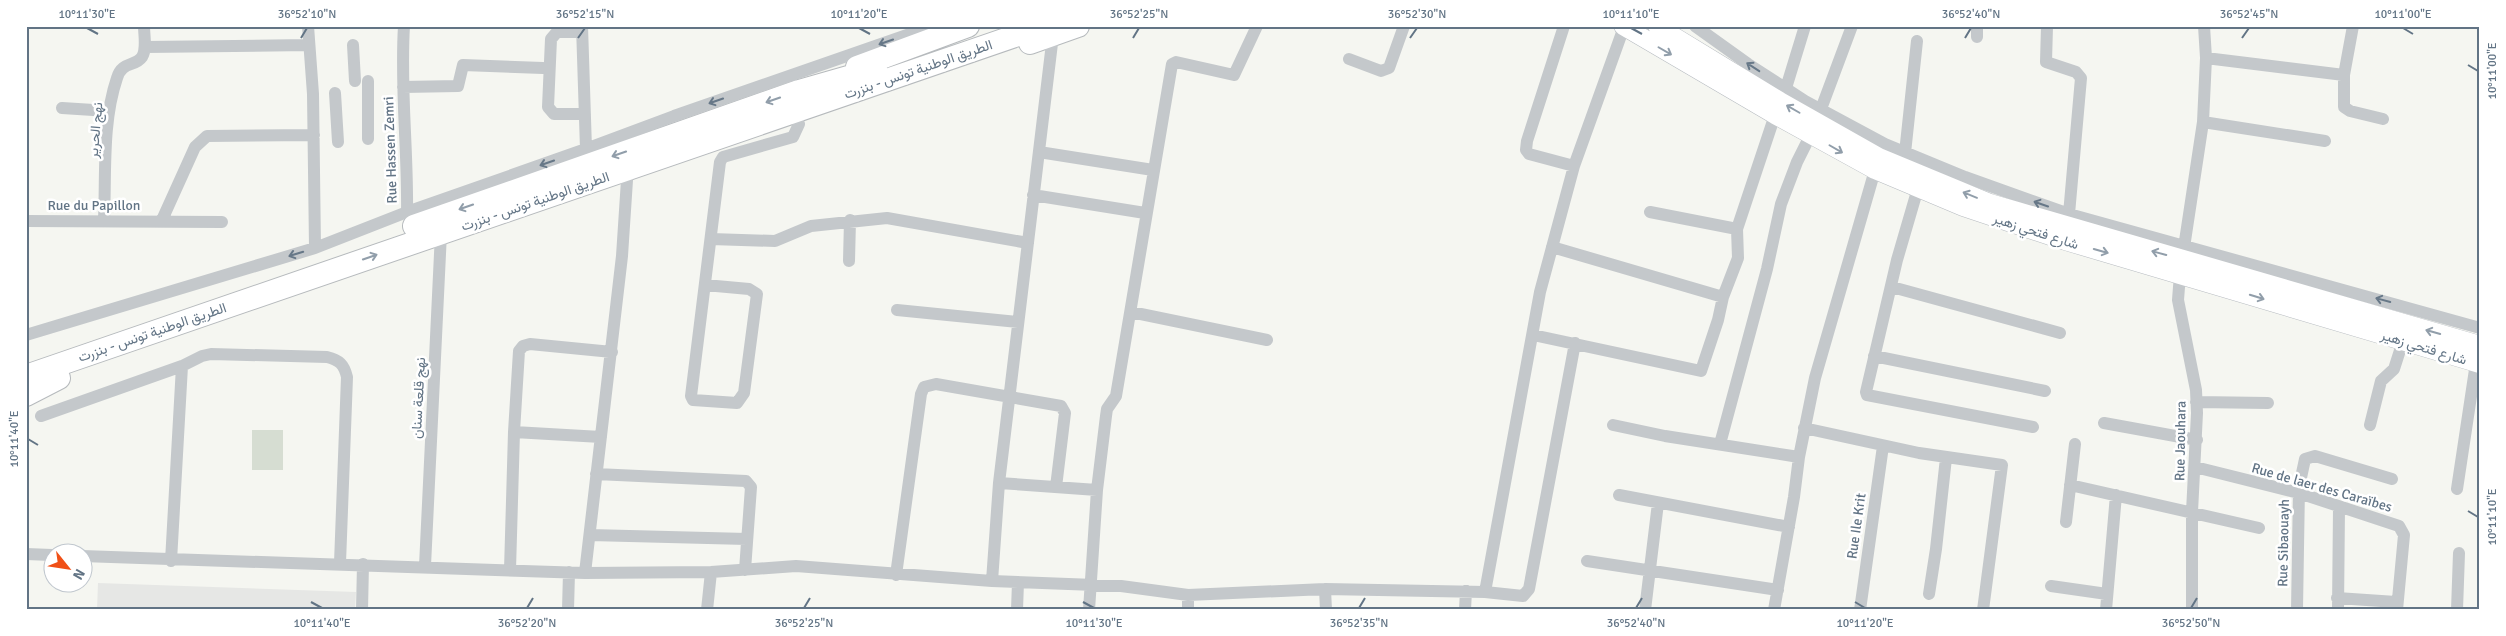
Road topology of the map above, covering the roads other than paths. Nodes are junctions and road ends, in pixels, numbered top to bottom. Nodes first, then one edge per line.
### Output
1 (144, 26) edge
2 (308, 26) edge
3 (404, 26) edge
4 (933, 26) edge
5 (968, 26) edge
6 (1002, 26) edge
7 (1078, 26) edge
8 (1257, 26) edge
9 (1404, 26) edge
10 (1564, 26) edge
11 (1657, 26) edge
12 (1695, 26) edge
13 (1805, 26) edge
14 (1852, 26) edge
15 (2047, 26) edge
16 (2204, 26) edge
17 (2353, 26) edge
18 (1624, 27) edge
19 (582, 29) edge
20 (1049, 30) edge
21 (1710, 31) edge
22 (1917, 41) dead end
23 (309, 45) junction
24 (353, 45) dead end
25 (145, 47) junction
26 (1704, 55) junction
27 (2206, 58) junction
28 (1349, 59) dead end
29 (543, 68) dead end
30 (2344, 75) junction
31 (368, 80) dead end
32 (355, 81) dead end
33 (404, 87) junction
34 (1786, 88) junction
35 (799, 91) junction
36 (335, 93) dead end
37 (62, 108) dead end
38 (1821, 109) junction
39 (109, 111) junction
40 (585, 114) junction
41 (1775, 116) junction
42 (2382, 119) dead end
43 (2203, 122) junction
44 (799, 124) junction
45 (1811, 134) junction
46 (314, 135) junction
47 (368, 139) dead end
48 (2325, 141) dead end
49 (338, 142) dead end
50 (586, 150) junction
51 (1039, 152) junction
52 (1905, 153) junction
53 (1574, 166) junction
54 (1153, 170) junction
55 (1875, 170) junction
56 (627, 180) junction
57 (1918, 188) junction
58 (1033, 195) junction
59 (407, 212) junction
60 (1145, 212) junction
61 (1650, 212) dead end
62 (2069, 214) junction
63 (485, 218) junction
64 (104, 220) junction
65 (162, 220) junction
66 (850, 220) junction
67 (26, 221) edge
68 (222, 222) dead end
69 (1737, 229) junction
70 (441, 232) junction
71 (710, 239) junction
72 (1028, 243) junction
73 (1552, 247) junction
74 (315, 248) junction
75 (2182, 260) junction
76 (849, 261) dead end
77 (705, 285) junction
78 (1892, 287) junction
79 (1723, 297) junction
80 (897, 310) dead end
81 (1131, 312) junction
82 (202, 314) junction
83 (1018, 322) junction
84 (2480, 328) edge
85 (2060, 333) dead end
86 (26, 335) edge
87 (1533, 335) junction
88 (1267, 340) dead end
89 (2403, 341) junction
90 (1575, 343) junction
91 (2480, 345) edge
92 (612, 352) junction
93 (109, 354) junction
94 (1874, 356) junction
95 (26, 360) edge
96 (2478, 363) edge
97 (182, 366) junction
98 (26, 376) edge
99 (26, 383) edge
100 (2045, 391) dead end
101 (26, 395) edge
102 (1010, 397) junction
103 (2196, 402) junction
104 (2268, 403) dead end
105 (41, 416) dead end
106 (2104, 423) dead end
107 (1613, 425) dead end
108 (2370, 425) dead end
109 (2033, 427) dead end
110 (1804, 428) junction
111 (514, 432) junction
112 (601, 437) junction
113 (2196, 440) junction
114 (1720, 444) junction
115 (2075, 444) dead end
116 (1883, 446) junction
117 (1799, 457) junction
118 (1946, 458) junction
119 (2196, 467) junction
120 (596, 474) junction
121 (2392, 479) dead end
122 (999, 482) junction
123 (2070, 485) junction
124 (1056, 487) junction
125 (2457, 489) dead end
126 (1097, 490) junction
127 (2299, 493) junction
128 (2116, 494) junction
129 (1619, 495) dead end
130 (1658, 503) junction
131 (2339, 508) junction
132 (2192, 512) junction
133 (2066, 522) dead end
134 (1789, 527) junction
135 (2260, 528) dead end
136 (590, 535) junction
137 (746, 539) junction
138 (2459, 553) dead end
139 (26, 554) edge
140 (42, 555) edge
141 (92, 557) edge
142 (171, 561) junction
143 (1588, 561) dead end
144 (340, 563) junction
145 (363, 564) junction
146 (425, 566) junction
147 (1650, 569) junction
148 (510, 570) junction
149 (745, 570) junction
150 (569, 572) junction
151 (586, 572) junction
152 (711, 572) junction
153 (896, 575) junction
154 (992, 581) junction
155 (1018, 582) junction
156 (1089, 585) junction
157 (2050, 586) dead end
158 (1325, 590) junction
159 (1778, 590) junction
160 (1466, 592) junction
161 (1485, 592) junction
162 (1928, 594) dead end
163 (2107, 594) junction
164 (1188, 595) junction
165 (2338, 604) edge
166 (2396, 606) edge
167 (2192, 609) edge
168 (362, 610) edge
169 (568, 610) edge
170 (707, 610) edge
171 (1017, 610) edge
172 (1089, 610) edge
173 (1188, 610) edge
174 (1326, 610) edge
175 (1465, 610) edge
176 (1645, 610) edge
177 (1774, 610) edge
178 (1860, 610) edge
179 (1983, 610) edge
180 (2106, 610) edge
181 (2202, 610) edge
182 (2297, 610) edge
183 (2457, 610) edge

1 - 25 street
2 - 23 street
3 - 33 street, Rue Hassen Zemri
4 -> 50 street
5 - 35 highway
6 - 35 highway, الطريق الوطنية تونس - بنزرت
7 - 20 highway
8 - 54 street
9 - 28 street
10 - 53 street
11 - 26 street, شارع فتحي زهير
12 - 21 street
13 - 34 street
14 - 38 street
15 - 62 street
16 - 27 street, Rue Jaouhara
17 - 30 street
18 -> 41 street, شارع فتحي زهير
18 - 53 street
19 - 40 street
19 - 40 street
20 - 44 highway
20 - 51 street
20 - 63 highway, الطريق الوطنية تونس - بنزرت
21 - 26 street
34 -> 21 street
22 - 52 street
23 - 25 street
23 - 46 street
24 - 32 street
25 - 39 street, نهج الحرير
75 -> 26 street, شارع فتحي زهير
27 - 30 street
27 - 43 street, Rue Jaouhara
29 - 33 street
30 - 42 street
31 - 47 street
33 - 59 street, Rue Hassen Zemri
34 - 38 street
35 -> 95 highway, الطريق الوطنية تونس - بنزرت
36 - 49 street
37 - 39 street
38 - 52 street
39 - 64 street, نهج الحرير
40 - 50 street
41 - 45 street, شارع فتحي زهير
41 - 69 street
43 - 48 street
43 - 75 street, Rue Jaouhara
44 - 56 highway
44 - 71 street
45 -> 55 street, شارع فتحي زهير
45 - 114 street
46 - 65 street
46 - 74 street
50 -> 59 street
51 - 54 street
51 - 58 street
62 -> 52 street
53 - 73 street
54 - 60 street
55 - 57 street, شارع فتحي زهير
55 - 110 street
56 - 63 highway
56 - 92 street
57 -> 75 street, شارع فتحي زهير
57 - 78 street
58 - 60 street
58 - 72 street
59 - 74 street
60 - 81 street
61 - 69 street
62 - 75 street
63 - 70 highway, الطريق الوطنية تونس - بنزرت
64 - 65 street, Rue du Papillon
64 - 67 street, Rue du Papillon
65 - 68 street, Rue du Papillon
66 - 71 street
66 - 72 street
66 - 76 street
69 - 79 street
82 -> 70 highway, الطريق الوطنية تونس - بنزرت
70 - 146 street, نهج قلعة سنان
71 - 77 street
72 - 83 street
73 - 79 street
73 - 87 street
74 -> 86 street
84 -> 75 street
75 -> 89 street, شارع فتحي زهير
91 -> 75 street, شارع فتحي زهير
75 - 103 street, Rue Jaouhara
77 - 77 street
78 - 85 street
78 - 94 street
79 - 90 street
80 - 83 street
81 - 88 street
81 - 126 street
82 - 93 highway
82 - 98 highway, الطريق الوطنية تونس - بنزرت
83 - 102 street
87 - 90 street
87 - 161 street
89 - 96 street, شارع فتحي زهير
89 - 108 street
90 - 161 street
92 - 111 street
92 - 112 street
93 - 99 highway
93 - 101 highway
94 - 100 street
94 - 109 street
96 - 125 street
97 - 105 street
97 - 142 street
97 - 144 street
102 - 122 street
102 - 124 street
102 - 153 street
103 - 104 street
103 - 113 street, Rue Jaouhara
106 - 113 street
107 - 114 street
110 - 116 street
110 - 117 street
111 - 112 street
111 - 148 street
112 - 120 street
113 - 119 street, Rue Jaouhara
114 - 117 street
115 - 123 street
116 - 118 street
116 - 178 street, Rue Ile Krit
117 - 134 street
118 - 162 street
118 - 179 street
119 - 127 street, Rue de laer des Caraïbes
119 - 132 street, Rue Jaouhara
120 - 136 street
120 - 137 street
121 - 127 street, Rue Sibaouayh
122 - 124 street
122 - 154 street
123 - 128 street
123 - 133 street
124 - 126 street
126 - 156 street
127 - 131 street, Rue de laer des Caraïbes
127 - 182 street, Rue Sibaouayh
128 - 132 street
128 - 163 street
129 - 130 street
130 - 134 street
130 - 147 street
131 - 165 street
131 - 166 street, Rue de laer des Caraïbes
132 - 135 street
132 - 167 street, Rue Jaouhara
134 - 159 street
136 - 137 street
136 - 151 street
137 - 149 street
138 - 183 street
139 - 140 street
141 - 142 street
142 - 144 street
143 - 147 street
144 - 145 street
145 - 146 street
145 - 168 street
146 - 148 street
147 - 159 street
147 - 176 street
148 - 150 street
149 - 152 street
149 - 153 street
150 - 151 street
150 - 169 street
151 - 152 street
152 - 170 street
153 - 154 street
154 - 155 street
155 - 156 street
155 - 171 street
156 - 164 street
156 - 172 street
157 - 163 street
158 - 160 street
158 - 164 street
158 - 174 street
159 - 177 street
160 - 161 street
160 - 175 street
163 - 180 street
164 - 173 street
165 - 166 street
167 - 181 street

